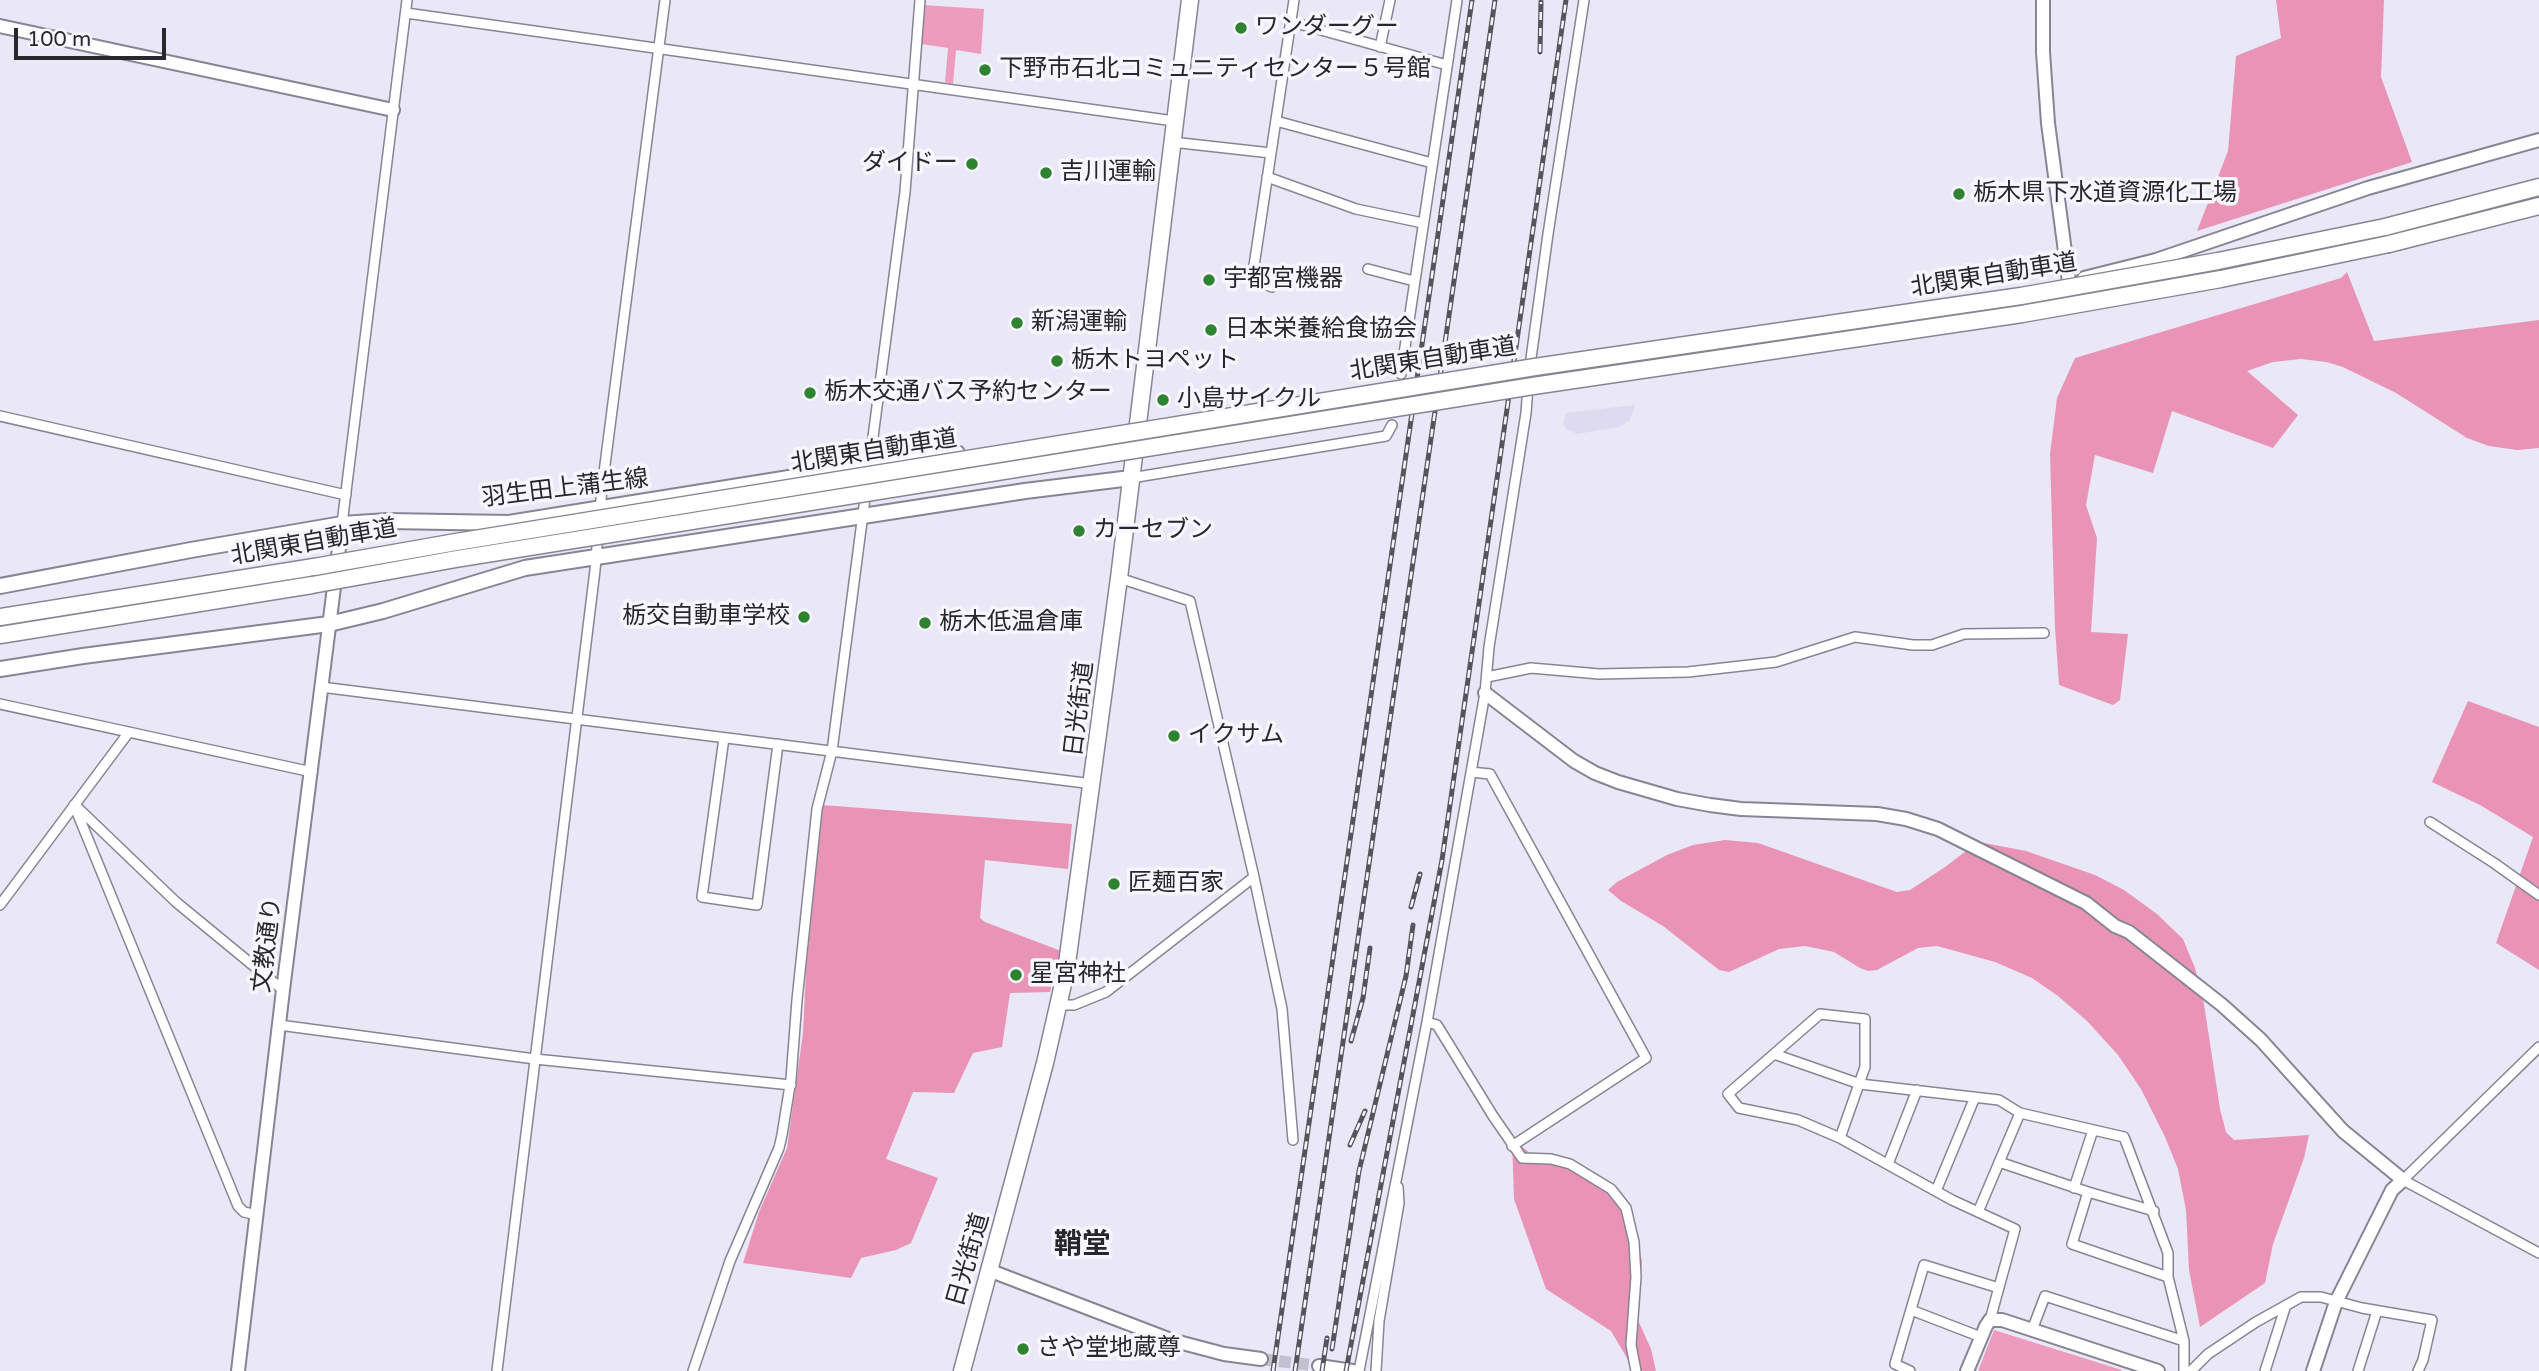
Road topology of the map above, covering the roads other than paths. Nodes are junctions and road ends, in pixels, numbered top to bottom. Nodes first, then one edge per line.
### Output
1 (407, 0) edge
2 (665, 0) edge
3 (920, 0) edge
4 (1190, 0) edge
5 (1294, 0) edge
6 (1390, 0) edge
7 (1457, 0) edge
8 (1584, 0) edge
9 (2043, 0) edge
10 (406, 13) junction
11 (1292, 22) junction
12 (0, 26) edge
13 (1380, 47) junction
14 (658, 50) junction
15 (1447, 65) junction
16 (914, 85) junction
17 (393, 110) junction
18 (1174, 121) junction
19 (1276, 121) junction
20 (2539, 140) edge
21 (1172, 142) junction
22 (1271, 153) junction
23 (1433, 163) junction
24 (1267, 177) junction
25 (2539, 187) edge
26 (2539, 206) edge
27 (1423, 223) junction
28 (1368, 269) dead end
29 (1415, 281) junction
30 (2069, 282) junction
31 (1272, 287) dead end
32 (1531, 363) junction
33 (1401, 374) dead end
34 (0, 416) edge
35 (1392, 425) dead end
36 (1137, 430) junction
37 (870, 465) junction
38 (1131, 478) junction
39 (346, 495) junction
40 (600, 510) junction
41 (863, 517) junction
42 (342, 524) junction
43 (596, 556) junction
44 (1119, 578) junction
45 (0, 586) edge
46 (0, 618) edge
47 (329, 624) junction
48 (2044, 633) dead end
49 (0, 635) edge
50 (0, 669) edge
51 (1486, 677) junction
52 (321, 687) junction
53 (1485, 693) junction
54 (0, 704) edge
55 (576, 718) junction
56 (129, 732) junction
57 (724, 737) junction
58 (778, 744) junction
59 (832, 751) junction
60 (312, 772) junction
61 (1471, 772) junction
62 (1093, 784) junction
63 (74, 805) junction
64 (2430, 822) dead end
65 (1254, 877) junction
66 (2539, 895) edge
67 (0, 905) edge
68 (283, 990) junction
69 (1059, 1005) junction
70 (1427, 1022) junction
71 (279, 1025) junction
72 (2539, 1047) edge
73 (1774, 1054) junction
74 (535, 1059) junction
75 (1860, 1084) junction
76 (791, 1085) junction
77 (1917, 1090) junction
78 (1975, 1097) junction
79 (2020, 1113) junction
80 (2093, 1130) junction
81 (1840, 1138) junction
82 (1293, 1140) dead end
83 (1512, 1146) junction
84 (1999, 1162) junction
85 (1888, 1164) junction
86 (1397, 1171) junction
87 (2403, 1180) junction
88 (2074, 1188) junction
89 (1936, 1191) junction
90 (2088, 1192) junction
91 (2154, 1211) junction
92 (1978, 1212) junction
93 (257, 1215) junction
94 (2539, 1253) edge
95 (990, 1270) junction
96 (2168, 1277) junction
97 (1999, 1289) junction
98 (2336, 1302) junction
99 (2286, 1305) junction
100 (1911, 1310) junction
101 (2377, 1311) junction
102 (1990, 1320) junction
103 (2032, 1330) junction
104 (1981, 1338) junction
105 (2184, 1340) junction
106 (1261, 1359) tunnel mouth
107 (1319, 1366) dead end
108 (1911, 1370) edge
109 (238, 1371) edge
110 (497, 1371) edge
111 (693, 1371) edge
112 (962, 1371) edge
113 (1353, 1371) edge
114 (1359, 1371) edge
115 (1376, 1371) edge
116 (1636, 1371) edge
117 (1968, 1371) edge
118 (2158, 1371) edge
119 (2184, 1371) edge
120 (2191, 1371) edge
121 (2265, 1371) edge
122 (2313, 1371) edge
123 (2358, 1371) edge
124 (2418, 1371) edge

1 - 10 street
2 - 14 street
3 - 16 street
4 - 18 highway, 日光街道
5 - 11 street
6 - 13 street
7 - 15 street
8 - 32 street
9 - 30 street
10 - 14 street
10 - 17 street
11 - 13 street
11 - 19 street
12 - 17 street
13 - 15 street
14 - 16 street
14 - 40 street
15 - 23 street
16 - 18 street
16 - 37 street
17 - 39 street
18 - 21 highway, 日光街道
19 - 22 street
19 - 23 street
20 - 30 street
21 - 22 street
21 - 36 highway, 日光街道
22 - 24 street
23 - 27 street
24 - 27 street
24 - 31 street
25 - 46 highway, 北関東自動車道, bridge
26 - 49 highway, 北関東自動車道, bridge
27 - 29 street
28 - 29 street
29 - 33 street
30 - 32 street
32 - 51 street
34 - 39 street
35 - 38 street
36 - 37 main road, 羽生田上蒲生線
36 - 38 highway, 日光街道
37 - 40 main road, 羽生田上蒲生線
37 - 41 street
38 - 41 main road
38 - 44 highway, 日光街道
39 - 42 street
40 - 42 main road, 羽生田上蒲生線
40 - 43 street
41 - 43 main road
41 - 59 street
42 - 45 main road, 羽生田上蒲生線
42 - 47 street, 文教通り
43 - 47 main road
43 - 55 street
44 - 62 highway, 日光街道
44 - 65 street
47 - 50 main road
47 - 52 street, 文教通り
48 - 51 street
51 - 53 street
52 - 55 street
52 - 60 street, 文教通り
53 - 61 street
53 - 87 street
54 - 56 street
55 - 57 street
55 - 74 street
56 - 60 street
56 - 63 street
57 - 58 street
57 - 58 street
58 - 59 street
59 - 62 street
59 - 76 street
60 - 68 street, 文教通り
61 - 70 street
61 - 83 street
62 - 69 highway, 日光街道
63 - 67 street
63 - 68 street
63 - 93 street
64 - 66 street
65 - 69 street
65 - 82 street
68 - 71 street, 文教通り
69 - 95 highway, 日光街道
70 - 83 street
70 - 86 street
71 - 74 street
71 - 93 street, 文教通り
72 - 87 street
73 - 75 street
73 - 75 street
73 - 81 street
74 - 76 street
74 - 110 street
75 - 77 street
75 - 81 street
76 - 111 street
77 - 78 street
77 - 85 street
78 - 79 street
78 - 89 street
79 - 80 street
79 - 84 street
80 - 88 street
80 - 91 street
81 - 85 street
83 - 116 street
84 - 88 street
84 - 92 street
85 - 89 street
86 - 114 street
86 - 115 street
87 - 94 street
87 - 98 street
88 - 90 street
89 - 92 street
90 - 91 street
90 - 96 street
91 - 96 street
92 - 97 street
93 - 109 street, 文教通り
95 - 106 street
95 - 112 highway, 日光街道
96 - 105 street
97 - 100 street
97 - 102 street
98 - 99 street
98 - 101 street
98 - 122 street
99 - 120 street
99 - 121 street
100 - 104 street
100 - 108 street
101 - 123 street
101 - 124 street
102 - 103 street
102 - 104 street
103 - 105 street
103 - 118 street
104 - 117 street
105 - 119 street
107 - 113 street

